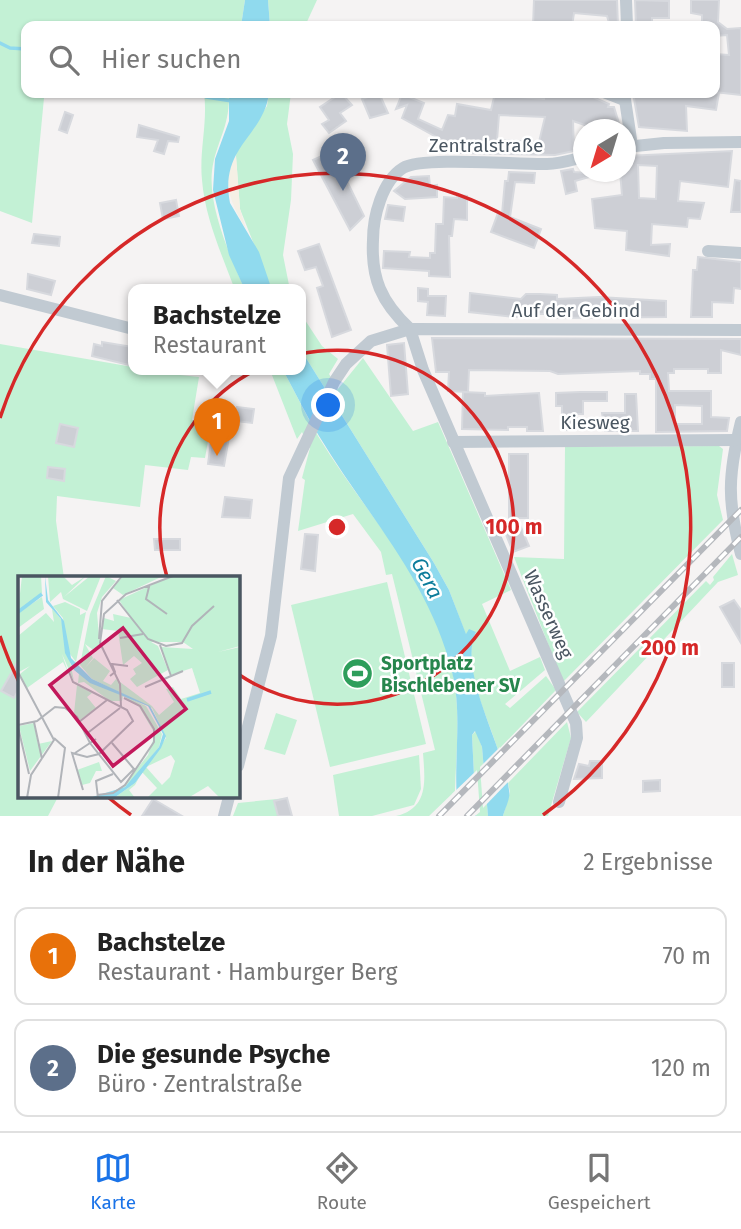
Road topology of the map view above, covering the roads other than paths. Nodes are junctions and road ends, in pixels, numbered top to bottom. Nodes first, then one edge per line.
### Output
1 (626, 0) edge
2 (627, 21) edge
3 (624, 98) edge
4 (626, 119) edge
5 (741, 142) edge
6 (636, 146) edge
7 (573, 159) edge
8 (708, 251) dead end
9 (741, 253) edge
10 (0, 295) edge
11 (128, 329) edge
12 (410, 329) junction
13 (741, 330) edge
14 (741, 422) edge
15 (736, 440) junction
16 (453, 442) junction
17 (741, 554) edge
18 (240, 758) edge
19 (228, 799) edge
20 (559, 802) dead end
21 (224, 816) edge

1 - 2 street
3 - 4 street
5 - 6 street
7 - 12 street, Zentralstraße
8 - 9 street
10 - 11 street
12 - 13 street, Auf der Gebind
12 - 16 street, Wasserweg
12 - 18 street, Auf der Gebind
14 - 15 street
15 - 16 street, Kiesweg
15 - 17 street
16 - 20 street, Wasserweg
19 - 21 street

